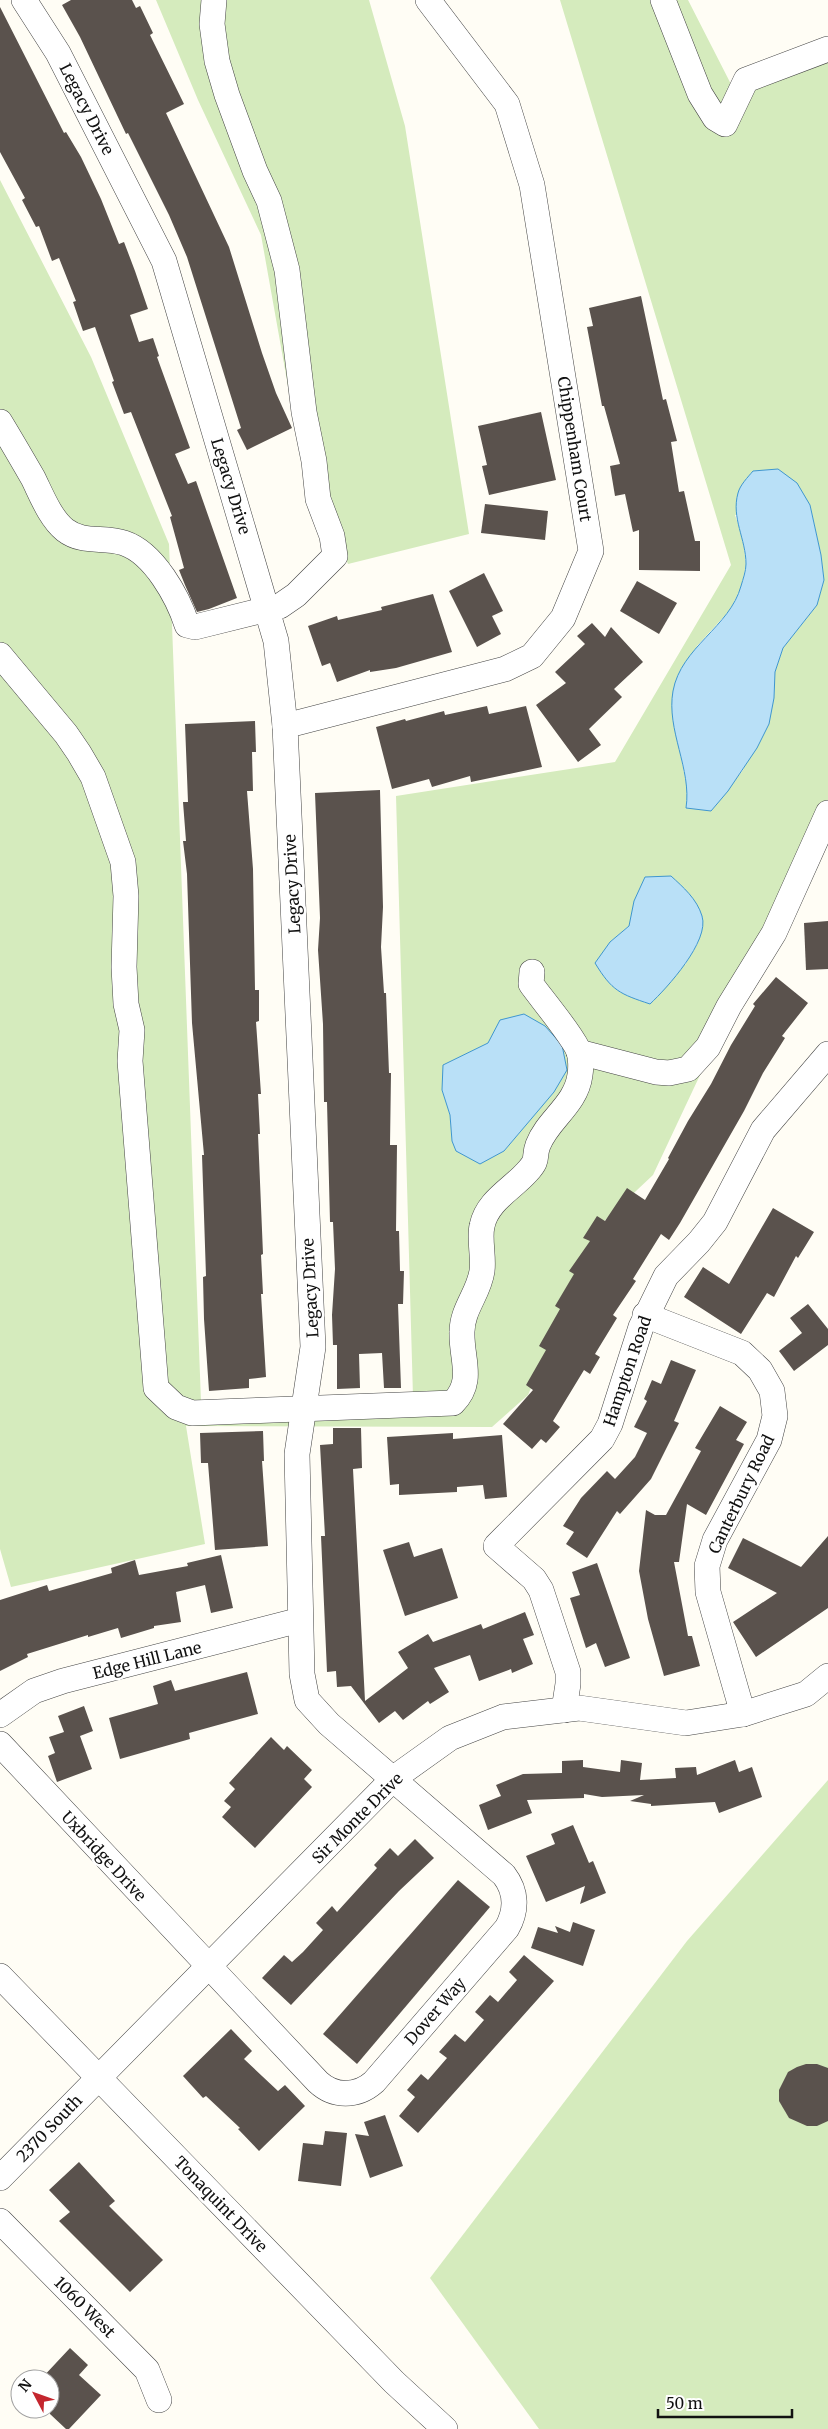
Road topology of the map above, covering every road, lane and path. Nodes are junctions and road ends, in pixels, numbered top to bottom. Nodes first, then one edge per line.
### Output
1 (24, 0) edge
2 (214, 0) edge
3 (428, 0) edge
4 (663, 0) edge
5 (828, 49) edge
6 (0, 422) edge
7 (268, 611) junction
8 (0, 655) edge
9 (284, 726) junction
10 (828, 813) edge
11 (532, 972) dead end
12 (579, 1052) junction
13 (828, 1054) edge
14 (646, 1315) junction
15 (304, 1408) junction
16 (300, 1620) junction
17 (828, 1676) edge
18 (564, 1710) junction
19 (743, 1714) junction
20 (0, 1715) edge
21 (0, 1744) edge
22 (394, 1778) junction
23 (209, 1968) junction
24 (0, 1976) edge
25 (98, 2078) junction
26 (0, 2178) edge
27 (0, 2221) edge
28 (159, 2400) dead end
29 (445, 2429) edge

1 - 7 street, Legacy Drive
2 - 7 street
3 - 9 street, Chippenham Court
4 - 5 street
6 - 7 street
7 - 9 street, Legacy Drive
8 - 15 street
9 - 15 street, Legacy Drive
10 - 12 street
11 - 12 street
12 - 15 street
13 - 14 street, Hampton Road
14 - 18 street, Hampton Road
14 - 19 street, Canterbury Road
15 - 16 street, Legacy Drive
16 - 20 street, Edge Hill Lane
16 - 22 street, Legacy Drive
17 - 19 street, Sir Monte Drive
18 - 19 street, Sir Monte Drive
18 - 22 street, Sir Monte Drive
21 - 23 street, Uxbridge Drive
22 - 23 street, Sir Monte Drive
22 - 23 street, Dover Way
23 - 25 street, Sir Monte Drive
24 - 25 street, Tonaquint Drive
25 - 26 street, 2370 South
25 - 29 street, Tonaquint Drive
27 - 28 street, 1060 West

